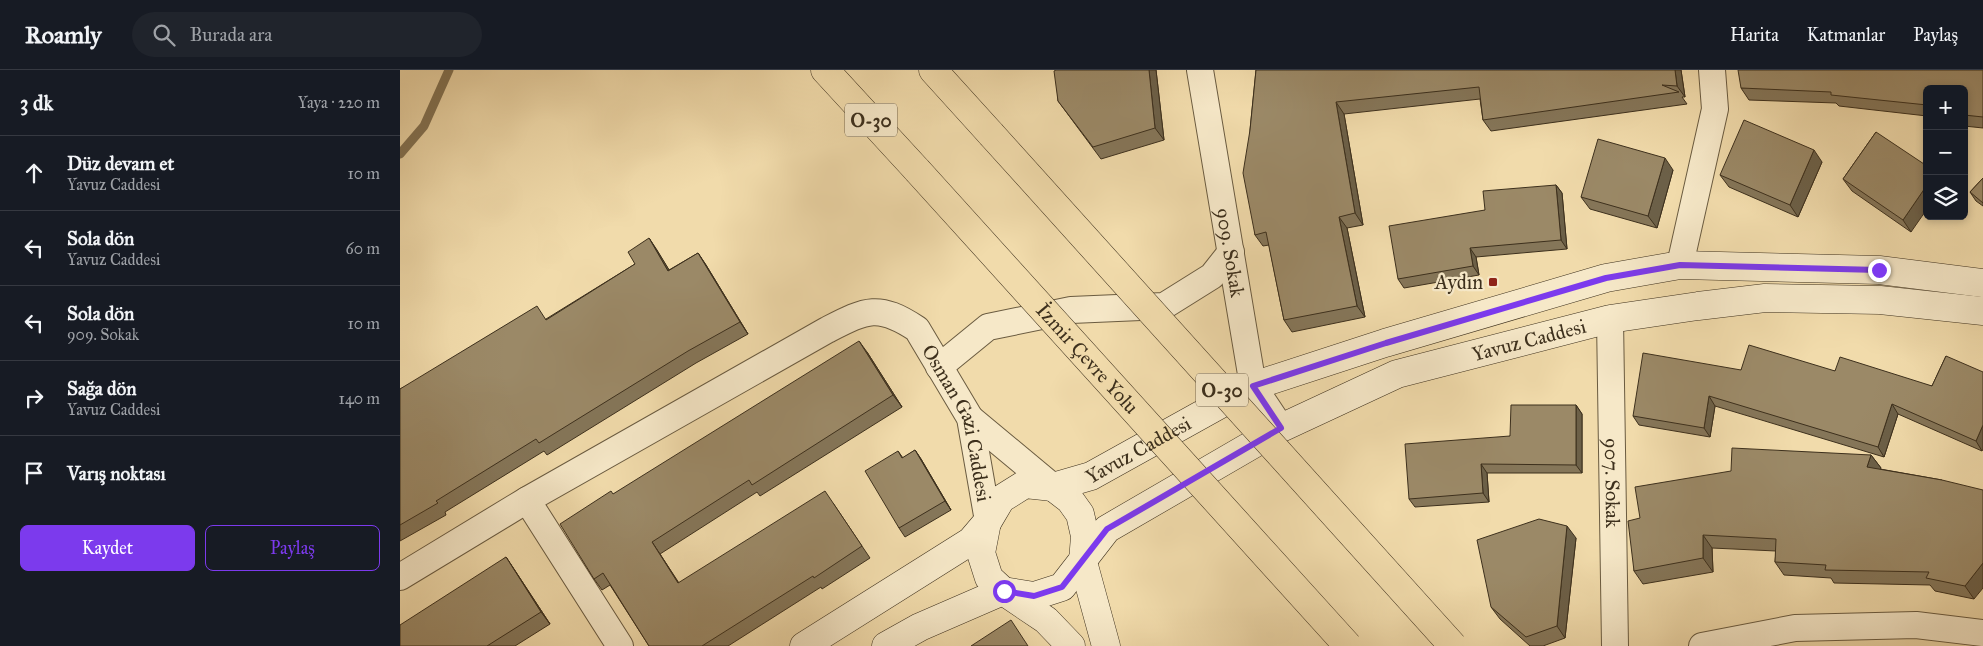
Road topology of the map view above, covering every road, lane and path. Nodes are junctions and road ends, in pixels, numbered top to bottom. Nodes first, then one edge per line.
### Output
1 (826, 70) edge
2 (933, 70) edge
3 (1200, 70) edge
4 (1712, 70) edge
5 (1231, 252) junction
6 (1680, 265) junction
7 (1983, 283) edge
8 (1983, 312) edge
9 (1610, 319) junction
10 (939, 367) junction
11 (1253, 386) junction
12 (970, 418) junction
13 (1281, 428) junction
14 (1053, 487) junction
15 (527, 500) junction
16 (988, 520) junction
17 (1083, 562) junction
18 (400, 577) edge
19 (1004, 591) junction
20 (1983, 634) edge
21 (620, 646) edge
22 (804, 646) edge
23 (886, 646) edge
24 (1071, 646) edge
25 (1106, 646) edge
26 (1348, 646) edge
27 (1454, 646) edge
28 (1615, 646) edge
29 (1702, 646) edge

1 - 26 highway, İzmir Çevre Yolu / O-30, bridge
2 - 27 highway, O-30, bridge
3 - 5 street, 909. Sokak
4 - 6 street
5 - 10 street
5 - 11 street, 909. Sokak
6 - 7 main road, Yavuz Caddesi
6 - 11 main road, Yavuz Caddesi
8 - 9 main road, Yavuz Caddesi
9 - 13 main road, Yavuz Caddesi
9 - 28 street, 907. Sokak
10 - 12 street, Osman Gazi Caddesi
10 - 15 street, Osman Gazi Caddesi
11 - 13 street, 909. Sokak
11 - 14 main road, Yavuz Caddesi
12 - 14 street
12 - 16 street, Osman Gazi Caddesi
13 - 17 main road, Yavuz Caddesi
14 - 16 main road, Yavuz Caddesi
14 - 17 main road
15 - 18 street
15 - 21 street
16 - 19 main road
16 - 22 main road, Yavuz Caddesi
17 - 19 main road, Yavuz Caddesi
17 - 25 main road
19 - 23 main road
19 - 24 main road
20 - 29 street

